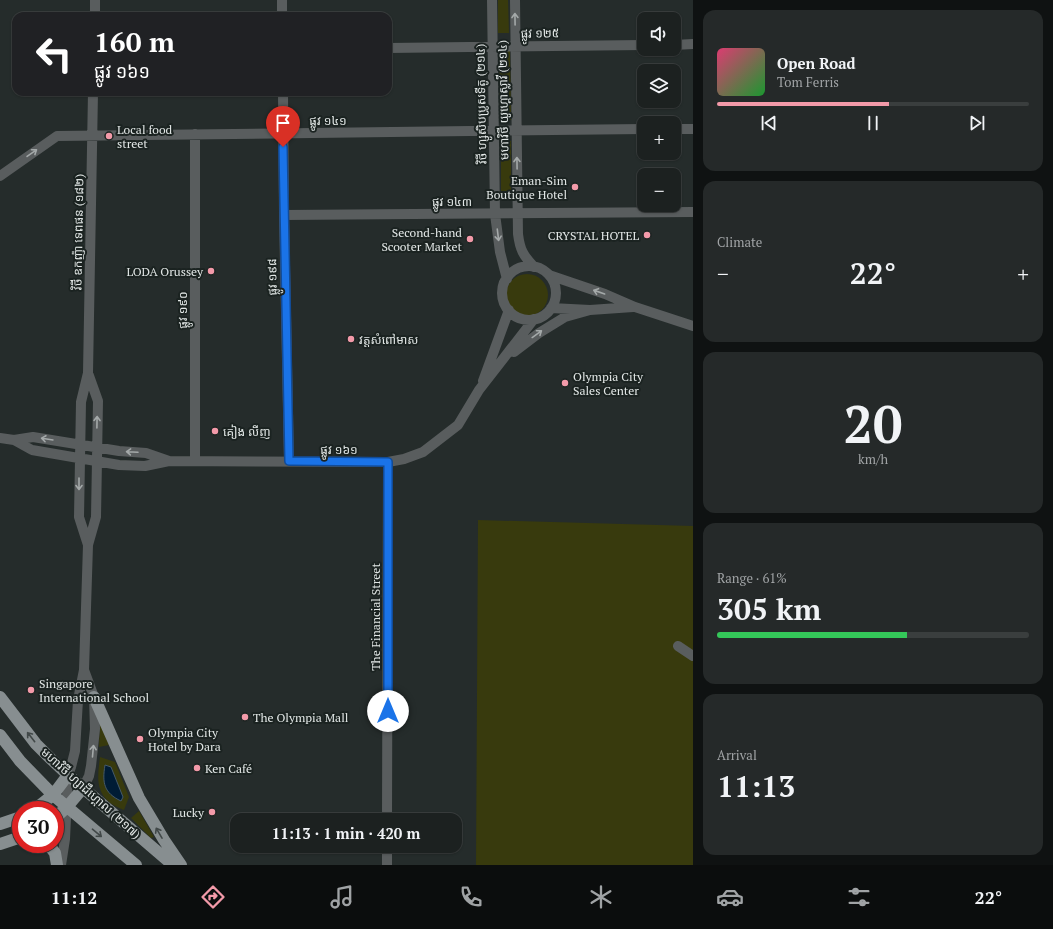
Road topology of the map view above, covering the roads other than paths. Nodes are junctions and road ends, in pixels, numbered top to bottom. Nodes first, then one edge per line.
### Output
1 (95, 0) edge
2 (282, 0) edge
3 (492, 0) edge
4 (515, 0) edge
5 (95, 12) edge
6 (282, 12) edge
7 (693, 44) edge
8 (637, 45) edge
9 (681, 45) edge
10 (493, 46) junction
11 (515, 46) junction
12 (392, 48) edge
13 (94, 96) edge
14 (283, 96) edge
15 (693, 128) edge
16 (637, 129) edge
17 (681, 129) edge
18 (494, 130) junction
19 (516, 130) junction
20 (283, 133) junction
21 (195, 134) junction
22 (93, 135) junction
23 (0, 176) edge
24 (693, 212) edge
25 (517, 213) junction
26 (495, 214) junction
27 (284, 215) junction
28 (534, 266) junction
29 (549, 275) junction
30 (507, 279) junction
31 (635, 307) junction
32 (552, 308) junction
33 (509, 310) junction
34 (590, 310) junction
35 (534, 319) junction
36 (693, 326) edge
37 (497, 369) junction
38 (88, 373) junction
39 (479, 390) junction
40 (0, 438) edge
41 (14, 440) junction
42 (80, 445) junction
43 (97, 448) junction
44 (80, 458) junction
45 (97, 461) junction
46 (169, 461) junction
47 (195, 461) junction
48 (289, 461) junction
49 (388, 462) junction
50 (88, 545) junction
51 (678, 646) dead end
52 (693, 656) edge
53 (84, 670) junction
54 (0, 697) edge
55 (94, 697) junction
56 (0, 735) edge
57 (68, 775) junction
58 (83, 788) junction
59 (53, 795) junction
60 (45, 801) edge
61 (67, 808) junction
62 (64, 810) edge
63 (388, 813) edge
64 (12, 820) edge
65 (0, 824) edge
66 (56, 853) edge
67 (387, 853) edge
68 (57, 865) edge
69 (61, 865) edge
70 (136, 865) edge
71 (173, 865) edge
72 (181, 865) edge
73 (387, 865) edge

1 - 5 street
2 - 6 street
3 - 10 street, វិថី ហ្សូសិបប្រូសទីតូ (២១៤)
11 -> 4 street, មហាវិថី យូហ្គោស្លាវី (២១៤)
7 - 9 street
8 - 11 street, ផ្លូវ ១២៥
10 - 11 street, ផ្លូវ ១២៥
10 - 12 street, ផ្លូវ ១២៥
10 - 18 street, វិថី ហ្សូសិបប្រូសទីតូ (២១៤)
11 - 19 street, មហាវិថី យូហ្គោស្លាវី (២១៤)
13 - 22 street, វិថី ឧកញ៉ា ទេពផន (១៨២)
14 - 20 street, ផ្លូវ ១៩៨
15 - 17 street
16 - 19 street, ផ្លូវ ១៤១
18 - 19 street, ផ្លូវ ១៤១
18 - 20 street, ផ្លូវ ១៤១
18 - 26 street, វិថី ហ្សូសិបប្រូសទីតូ (២១៤)
25 -> 19 street, មហាវិថី យូហ្គោស្លាវី (២១៤)
20 - 21 street, ផ្លូវ ១៤១
20 - 27 street, ផ្លូវ ១៩៨
21 - 22 street, ផ្លូវ ១៤១
21 - 47 street, ផ្លូវ ១៩០
23 -> 22 street, ផ្លូវ ១៤១
22 - 38 street, វិថី ឧកញ៉ា ទេពផន (១៨២)
24 - 25 street, ផ្លូវ ១៤៣
25 - 26 street, ផ្លូវ ១៤៣
25 - 28 street, មហាវិថី យូហ្គោស្លាវី (២១៤)
26 - 27 street, ផ្លូវ ១៤៣
26 -> 30 street, វិថី ហ្សូសិបប្រូសទីតូ (២១៤)
27 - 48 street, ផ្លូវ ១៩៨
28 - 29 street
28 - 30 street
31 -> 29 street
29 - 32 street
30 - 33 street
31 - 34 street
31 - 36 street
32 - 34 street
32 - 35 street
33 - 35 street
33 - 39 street, ផ្លូវ ១៦១
37 -> 34 street
35 - 37 street, ផ្លូវ ១៦១
37 - 39 street, ផ្លូវ ១៦១
38 - 42 street, វិថី ឧកញ៉ា ទេពផន (១៨២)
43 -> 38 street, វិថី ឧកញ៉ា ទេពផន (១៨២)
39 - 49 street, ផ្លូវ ១៦១
40 - 41 street, ផ្លូវ ១៦១
42 -> 41 street, ផ្លូវ ១៦១
41 - 44 street, ផ្លូវ ១៦១
42 - 43 street, ផ្លូវ ១៦១
42 - 44 street, វិថី ឧកញ៉ា ទេពផន (១៨២)
43 - 45 street, វិថី ឧកញ៉ា ទេពផន (១៨២)
46 -> 43 street, ផ្លូវ ១៦១
44 - 45 street, ផ្លូវ ១៦១
44 -> 50 street, វិថី ឧកញ៉ា ទេពផន (១៨២)
45 - 46 street, ផ្លូវ ១៦១
45 - 50 street, វិថី ឧកញ៉ា ទេពផន (១៨២)
46 - 47 street, ផ្លូវ ១៦១
47 - 48 street, ផ្លូវ ១៦១
48 - 49 street, ផ្លូវ ១៦១
49 - 63 street, The Financial Street
50 - 53 street, វិថី ឧកញ៉ា ទេពផន (១៨២)
51 - 52 street
53 - 55 street, វិថី ឧកញ៉ា ទេពផន (១៨២)
53 - 57 street, វិថី ឧកញ៉ា ទេពផន (១៨២)
57 -> 54 main road, មហាវិថី ហ្សាដឹហ្គោល (២១៧)
58 -> 55 street, វិថី ឧកញ៉ា ទេពផន (១៨២)
72 -> 55 main road
56 - 59 main road, មហាវិថី ហ្សាដឹហ្គោល (២១៧)
57 - 58 main road, មហាវិថី ហ្សាដឹហ្គោល (២១៧)
57 - 59 main road
57 - 61 street, វិថី ឧកញ៉ា ទេពផន (១៨២)
58 - 61 main road
58 - 71 main road, មហាវិថី ហ្សាដឹហ្គោល (២១៧)
59 - 60 main road
59 - 61 main road, មហាវិថី ហ្សាដឹហ្គោល (២១៧)
61 - 62 main road
61 - 69 street, វិថី ឧកញ៉ា ទេពផន (១៨២)
61 -> 70 main road, មហាវិថី ហ្សាដឹហ្គោល (២១៧)
64 - 65 main road
66 - 68 main road
67 - 73 street

